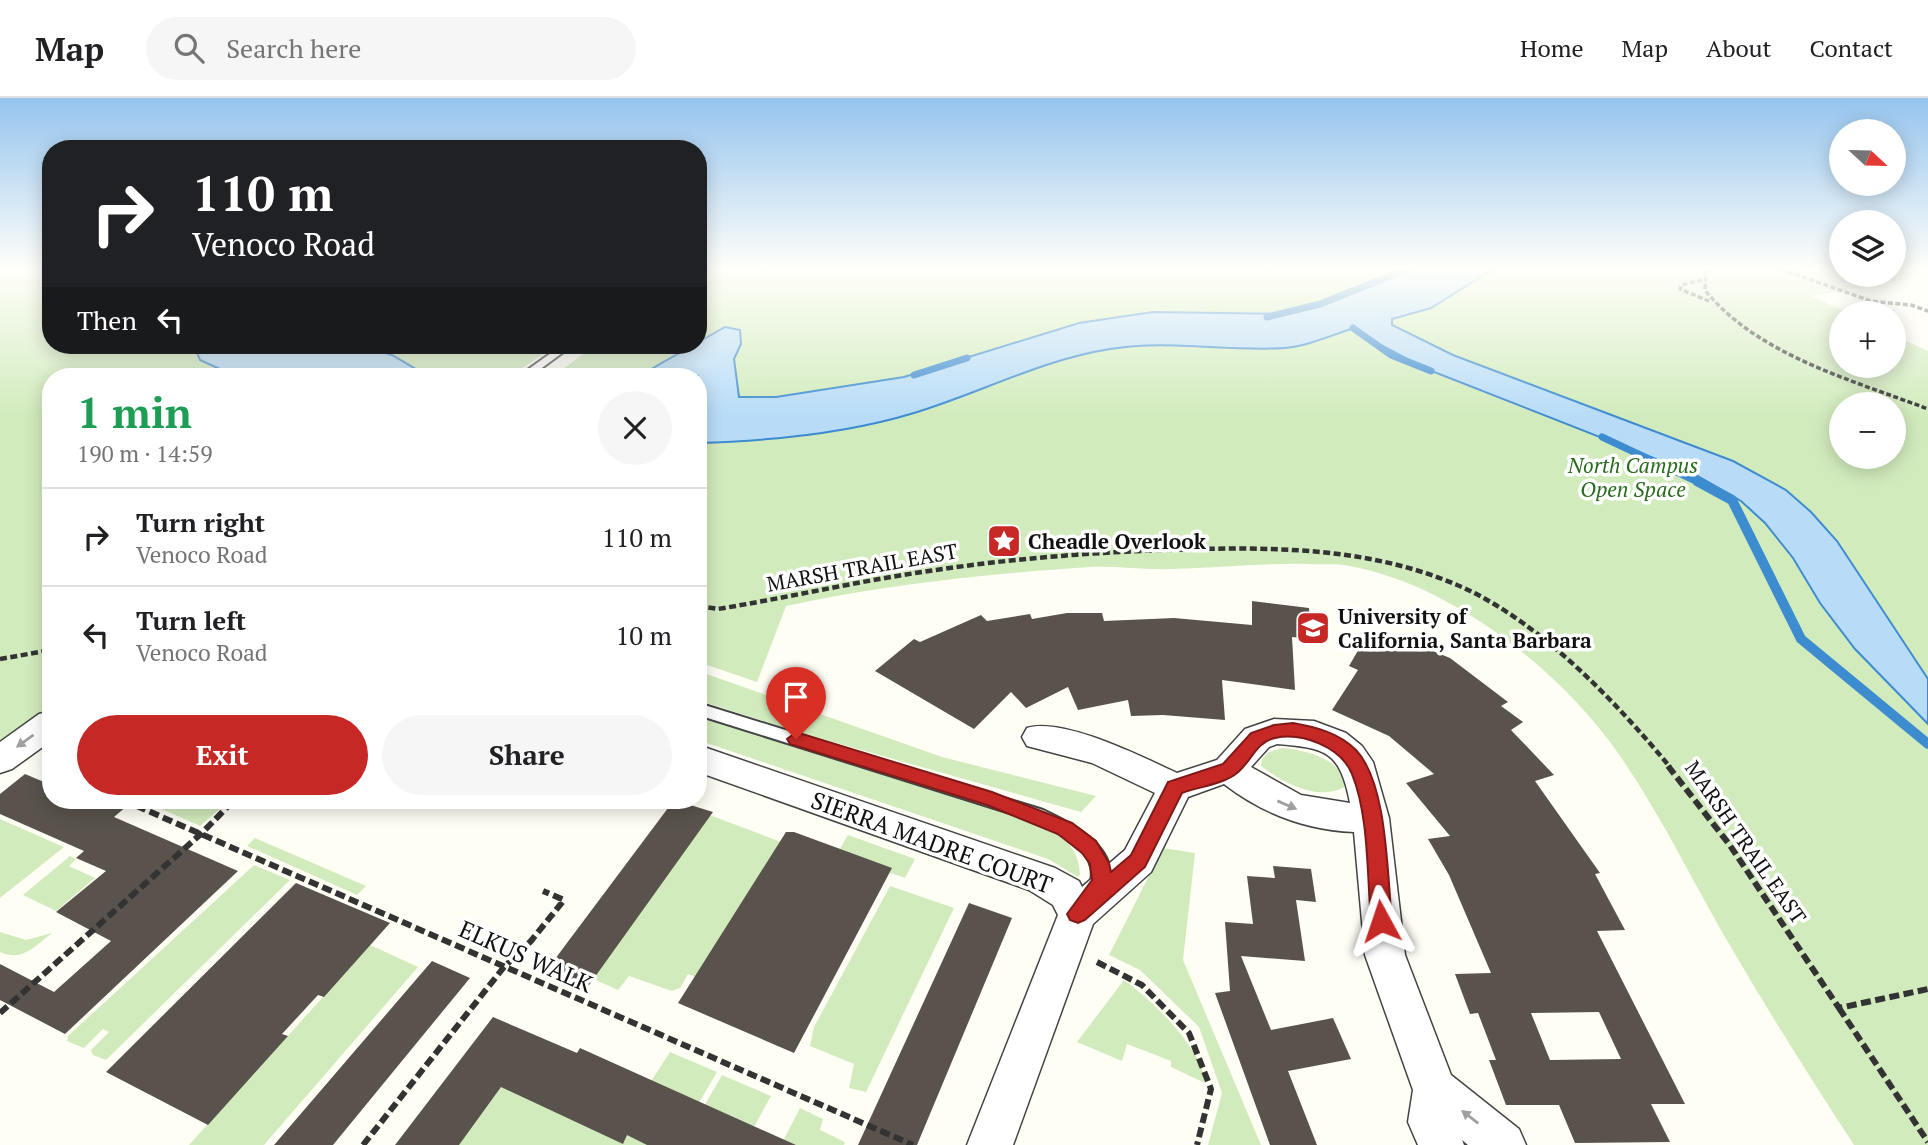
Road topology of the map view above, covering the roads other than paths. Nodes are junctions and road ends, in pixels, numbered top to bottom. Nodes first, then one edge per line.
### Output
1 (555, 354) edge
2 (535, 368) edge
3 (707, 712) edge
4 (42, 730) edge
5 (1040, 737) dead end
6 (0, 760) edge
7 (707, 761) edge
8 (1229, 769) junction
9 (1175, 788) junction
10 (1371, 818) junction
11 (1078, 914) junction
12 (1435, 1090) junction
13 (990, 1145) edge
14 (1441, 1145) edge
15 (1503, 1145) edge

1 - 2 lane
3 - 11 lane
4 -> 6 street
5 - 9 street
7 - 11 street, SIERRA MADRE COURT
8 - 9 street
8 -> 10 street
8 - 10 street
9 - 11 street
10 - 12 street
11 - 13 street
12 - 14 street
15 -> 12 street

